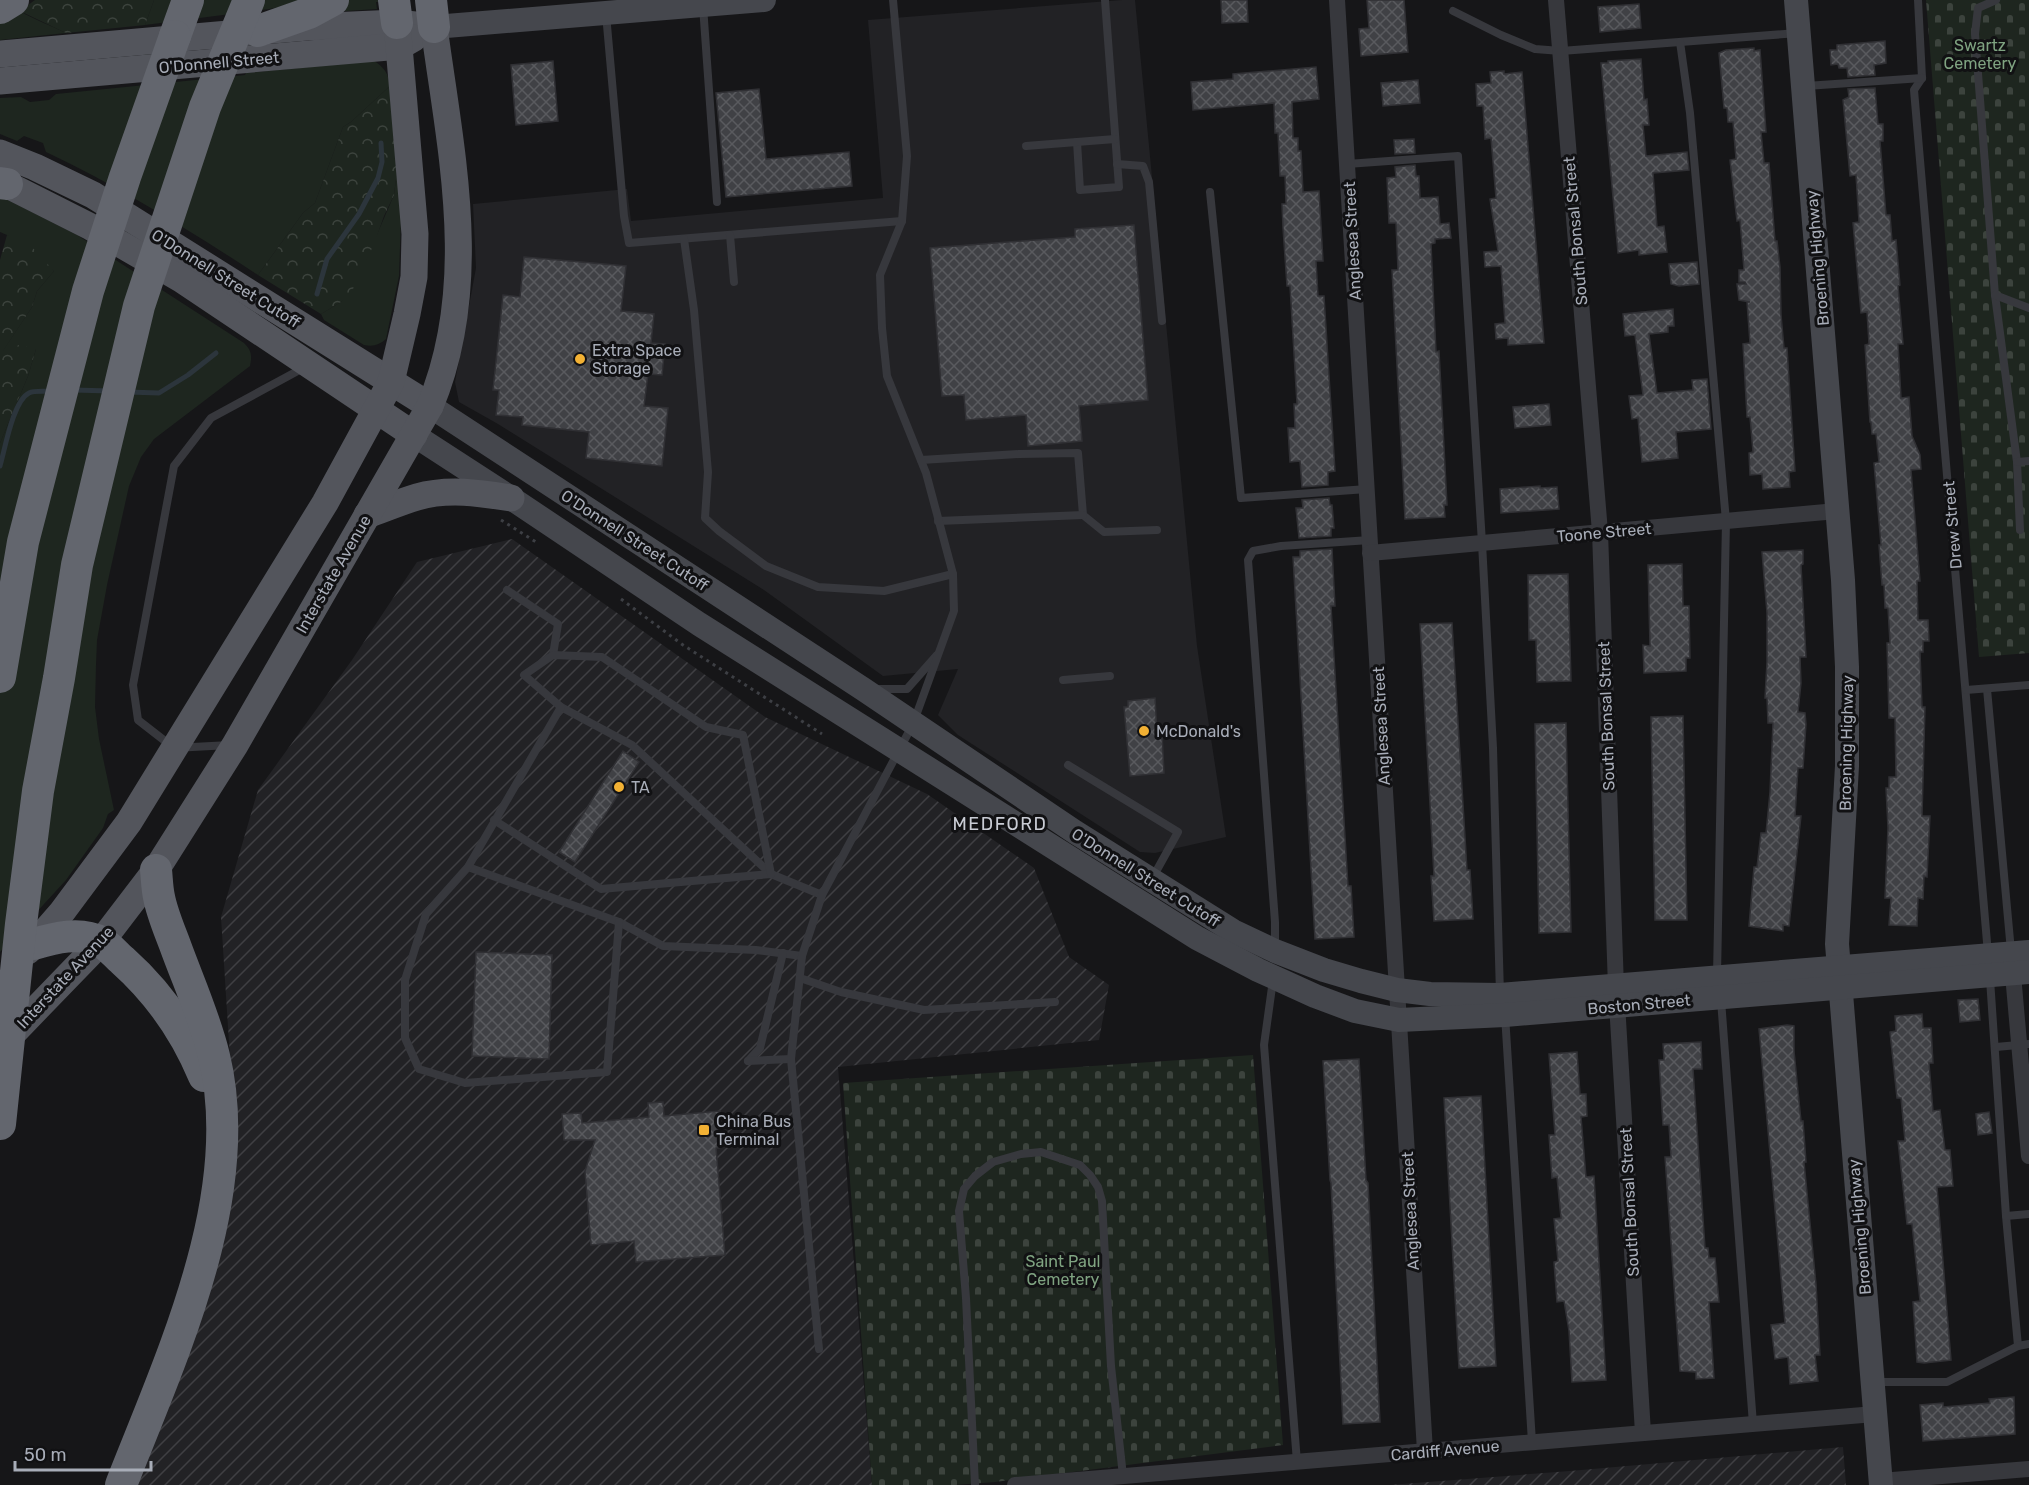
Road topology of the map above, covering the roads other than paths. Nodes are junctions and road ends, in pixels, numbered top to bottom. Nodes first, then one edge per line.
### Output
1 (13, 0) edge
2 (188, 0) edge
3 (249, 0) edge
4 (333, 0) edge
5 (764, 0) edge
6 (893, 0) edge
7 (1105, 0) edge
8 (1337, 0) edge
9 (1557, 0) edge
10 (1796, 0) edge
11 (1918, 0) edge
12 (1996, 0) edge
13 (702, 3) edge
14 (0, 8) edge
15 (1453, 11) dead end
16 (432, 14) edge
17 (606, 14) junction
18 (397, 23) edge
19 (258, 31) junction
20 (1798, 33) junction
21 (1680, 42) junction
22 (1561, 51) junction
23 (0, 54) edge
24 (1922, 78) junction
25 (0, 81) edge
26 (1803, 86) junction
27 (1116, 139) junction
28 (1077, 142) junction
29 (1026, 146) dead end
30 (0, 153) edge
31 (1117, 164) junction
32 (1347, 164) junction
33 (2, 183) edge
34 (1210, 192) dead end
35 (717, 202) dead end
36 (902, 221) junction
37 (730, 235) junction
38 (684, 238) junction
39 (734, 282) dead end
40 (1995, 296) junction
41 (2029, 308) edge
42 (1162, 321) dead end
43 (308, 365) junction
44 (391, 382) junction
45 (430, 406) junction
46 (376, 411) junction
47 (414, 435) junction
48 (921, 460) junction
49 (2029, 461) edge
50 (2017, 462) junction
51 (1367, 489) junction
52 (502, 507) junction
53 (1837, 511) junction
54 (368, 515) junction
55 (1083, 515) junction
56 (938, 520) junction
57 (1726, 521) junction
58 (1156, 530) dead end
59 (2020, 530) dead end
60 (1600, 532) junction
61 (1482, 543) junction
62 (1370, 546) junction
63 (953, 574) junction
64 (507, 590) dead end
65 (941, 650) junction
66 (553, 655) junction
67 (1110, 676) dead end
68 (0, 677) edge
69 (1063, 680) dead end
70 (2029, 685) edge
71 (862, 689) junction
72 (1987, 689) junction
73 (1966, 690) junction
74 (561, 707) junction
75 (913, 723) junction
76 (235, 745) junction
77 (174, 747) junction
78 (899, 751) junction
79 (1068, 765) dead end
80 (494, 820) junction
81 (468, 867) junction
82 (156, 870) junction
83 (771, 874) junction
84 (1152, 880) junction
85 (822, 896) junction
86 (619, 922) junction
87 (101, 942) junction
88 (33, 944) junction
89 (1268, 948) junction
90 (783, 953) junction
91 (802, 956) junction
92 (2010, 964) edge
93 (1266, 973) junction
94 (800, 978) junction
95 (1839, 978) junction
96 (0, 980) edge
97 (1719, 988) junction
98 (1397, 990) junction
99 (1616, 996) junction
100 (1055, 1002) dead end
101 (1503, 1005) junction
102 (1399, 1020) junction
103 (0, 1043) edge
104 (2024, 1045) edge
105 (1996, 1047) junction
106 (791, 1059) junction
107 (0, 1124) edge
108 (222, 1127) junction
109 (2029, 1156) edge
110 (2029, 1214) edge
111 (2006, 1216) junction
112 (2029, 1344) edge
113 (2018, 1346) junction
114 (819, 1349) dead end
115 (1872, 1383) junction
116 (1875, 1414) junction
117 (1753, 1424) junction
118 (1643, 1433) junction
119 (1532, 1442) junction
120 (1425, 1451) junction
121 (1297, 1462) junction
122 (2029, 1469) edge
123 (1124, 1476) junction
124 (1880, 1483) edge
125 (121, 1485) edge
126 (975, 1485) edge
127 (1015, 1485) edge

1 - 14 highway
2 - 68 highway, bridge
3 - 107 highway, bridge
4 - 19 highway
5 - 13 main road, O'Donnell Street
6 - 36 lane
7 - 27 lane
8 - 32 street, Anglesea Street
9 - 22 street, South Bonsal Street
10 - 20 main road, Broening Highway
11 - 24 lane, Drew Street
12 - 40 lane
13 - 17 main road, O'Donnell Street
13 - 35 lane
15 - 22 lane
16 - 17 main road, O'Donnell Street
16 - 18 main road, O'Donnell Street
16 - 45 main road, Interstate Avenue
17 - 38 lane
18 - 19 main road, O'Donnell Street
18 - 25 main road, O'Donnell Street
18 - 44 main road
19 - 23 main road, O'Donnell Street
20 - 21 lane
20 - 26 main road, Broening Highway
21 - 22 lane
21 - 57 lane
22 - 60 street, South Bonsal Street
24 - 26 lane
24 - 73 lane, Drew Street
26 - 53 main road, Broening Highway
27 - 28 lane
27 - 31 lane
28 - 29 lane
28 - 31 lane
30 - 44 main road, O'Donnell Street Cutoff
31 - 42 lane
32 - 51 street, Anglesea Street
32 - 61 lane
33 - 43 main road, O'Donnell Street Cutoff
34 - 51 lane
36 - 37 lane
36 - 48 lane
37 - 38 lane
37 - 39 lane
38 - 63 lane
40 - 41 lane
40 - 50 lane
43 - 46 main road, O'Donnell Street Cutoff
43 - 77 lane
44 - 45 main road, O'Donnell Street Cutoff
44 - 46 main road
45 - 47 main road, Interstate Avenue
45 - 71 main road, O'Donnell Street Cutoff
46 - 47 main road, O'Donnell Street Cutoff
46 - 77 main road
47 - 52 main road, O'Donnell Street Cutoff
47 - 54 main road, Interstate Avenue
48 - 55 lane
48 - 56 lane
49 - 50 lane
50 - 59 lane
51 - 62 street, Anglesea Street
52 - 54 main road
52 - 78 main road, O'Donnell Street Cutoff
53 - 57 street, Toone Street
53 - 95 main road, Broening Highway
54 - 76 main road, Interstate Avenue
55 - 56 lane
55 - 58 lane
56 - 63 lane
57 - 60 street, Toone Street
57 - 97 lane
60 - 61 street, Toone Street
60 - 99 street, South Bonsal Street
61 - 62 street, Toone Street
61 - 101 lane
62 - 89 lane
62 - 98 street, Anglesea Street
63 - 65 lane
64 - 66 lane
65 - 71 lane
65 - 75 lane
66 - 74 lane
66 - 83 lane
67 - 69 lane
70 - 72 lane
71 - 75 main road, O'Donnell Street Cutoff
72 - 73 lane
72 - 92 lane
73 - 92 lane, Drew Street
74 - 80 lane
74 - 83 lane
75 - 78 lane
75 - 84 main road, O'Donnell Street Cutoff
76 - 77 lane
76 - 82 main road, Interstate Avenue
77 - 88 main road
78 - 85 lane
78 - 93 main road, O'Donnell Street Cutoff
79 - 84 lane
80 - 81 lane
80 - 83 lane
81 - 86 lane
81 - 86 lane
82 - 87 main road, Interstate Avenue
82 - 108 highway
83 - 85 lane
84 - 89 main road, O'Donnell Street Cutoff
85 - 91 lane
86 - 90 lane
87 - 88 highway
87 - 103 main road, Interstate Avenue
87 - 108 highway
88 - 96 main road
89 - 98 main road, Boston Street
90 - 91 lane
90 - 106 lane
91 - 94 lane
92 - 95 main road, Boston Street
92 - 104 street, Drew Street
92 - 105 lane
93 - 102 main road, Boston Street
93 - 121 lane
94 - 100 lane
94 - 106 lane
95 - 97 main road, Boston Street
95 - 115 main road, Broening Highway
97 - 99 main road, Boston Street
97 - 117 lane
98 - 101 main road, Boston Street
98 - 102 street, Anglesea Street
99 - 101 main road, Boston Street
99 - 118 street, South Bonsal Street
101 - 102 main road, Boston Street
101 - 119 lane
102 - 120 street, Anglesea Street
104 - 105 lane
104 - 109 street, Drew Street
105 - 111 lane
106 - 114 lane
108 - 125 highway
110 - 111 lane
111 - 113 lane
112 - 113 lane
113 - 115 lane
115 - 116 main road, Broening Highway
116 - 117 street, Cardiff Avenue
116 - 124 main road, Broening Highway
117 - 118 street, Cardiff Avenue
118 - 119 street, Cardiff Avenue
119 - 120 street, Cardiff Avenue
120 - 121 street, Cardiff Avenue
121 - 123 street, Cardiff Avenue
122 - 124 street
123 - 126 lane
123 - 127 street, Cardiff Avenue

